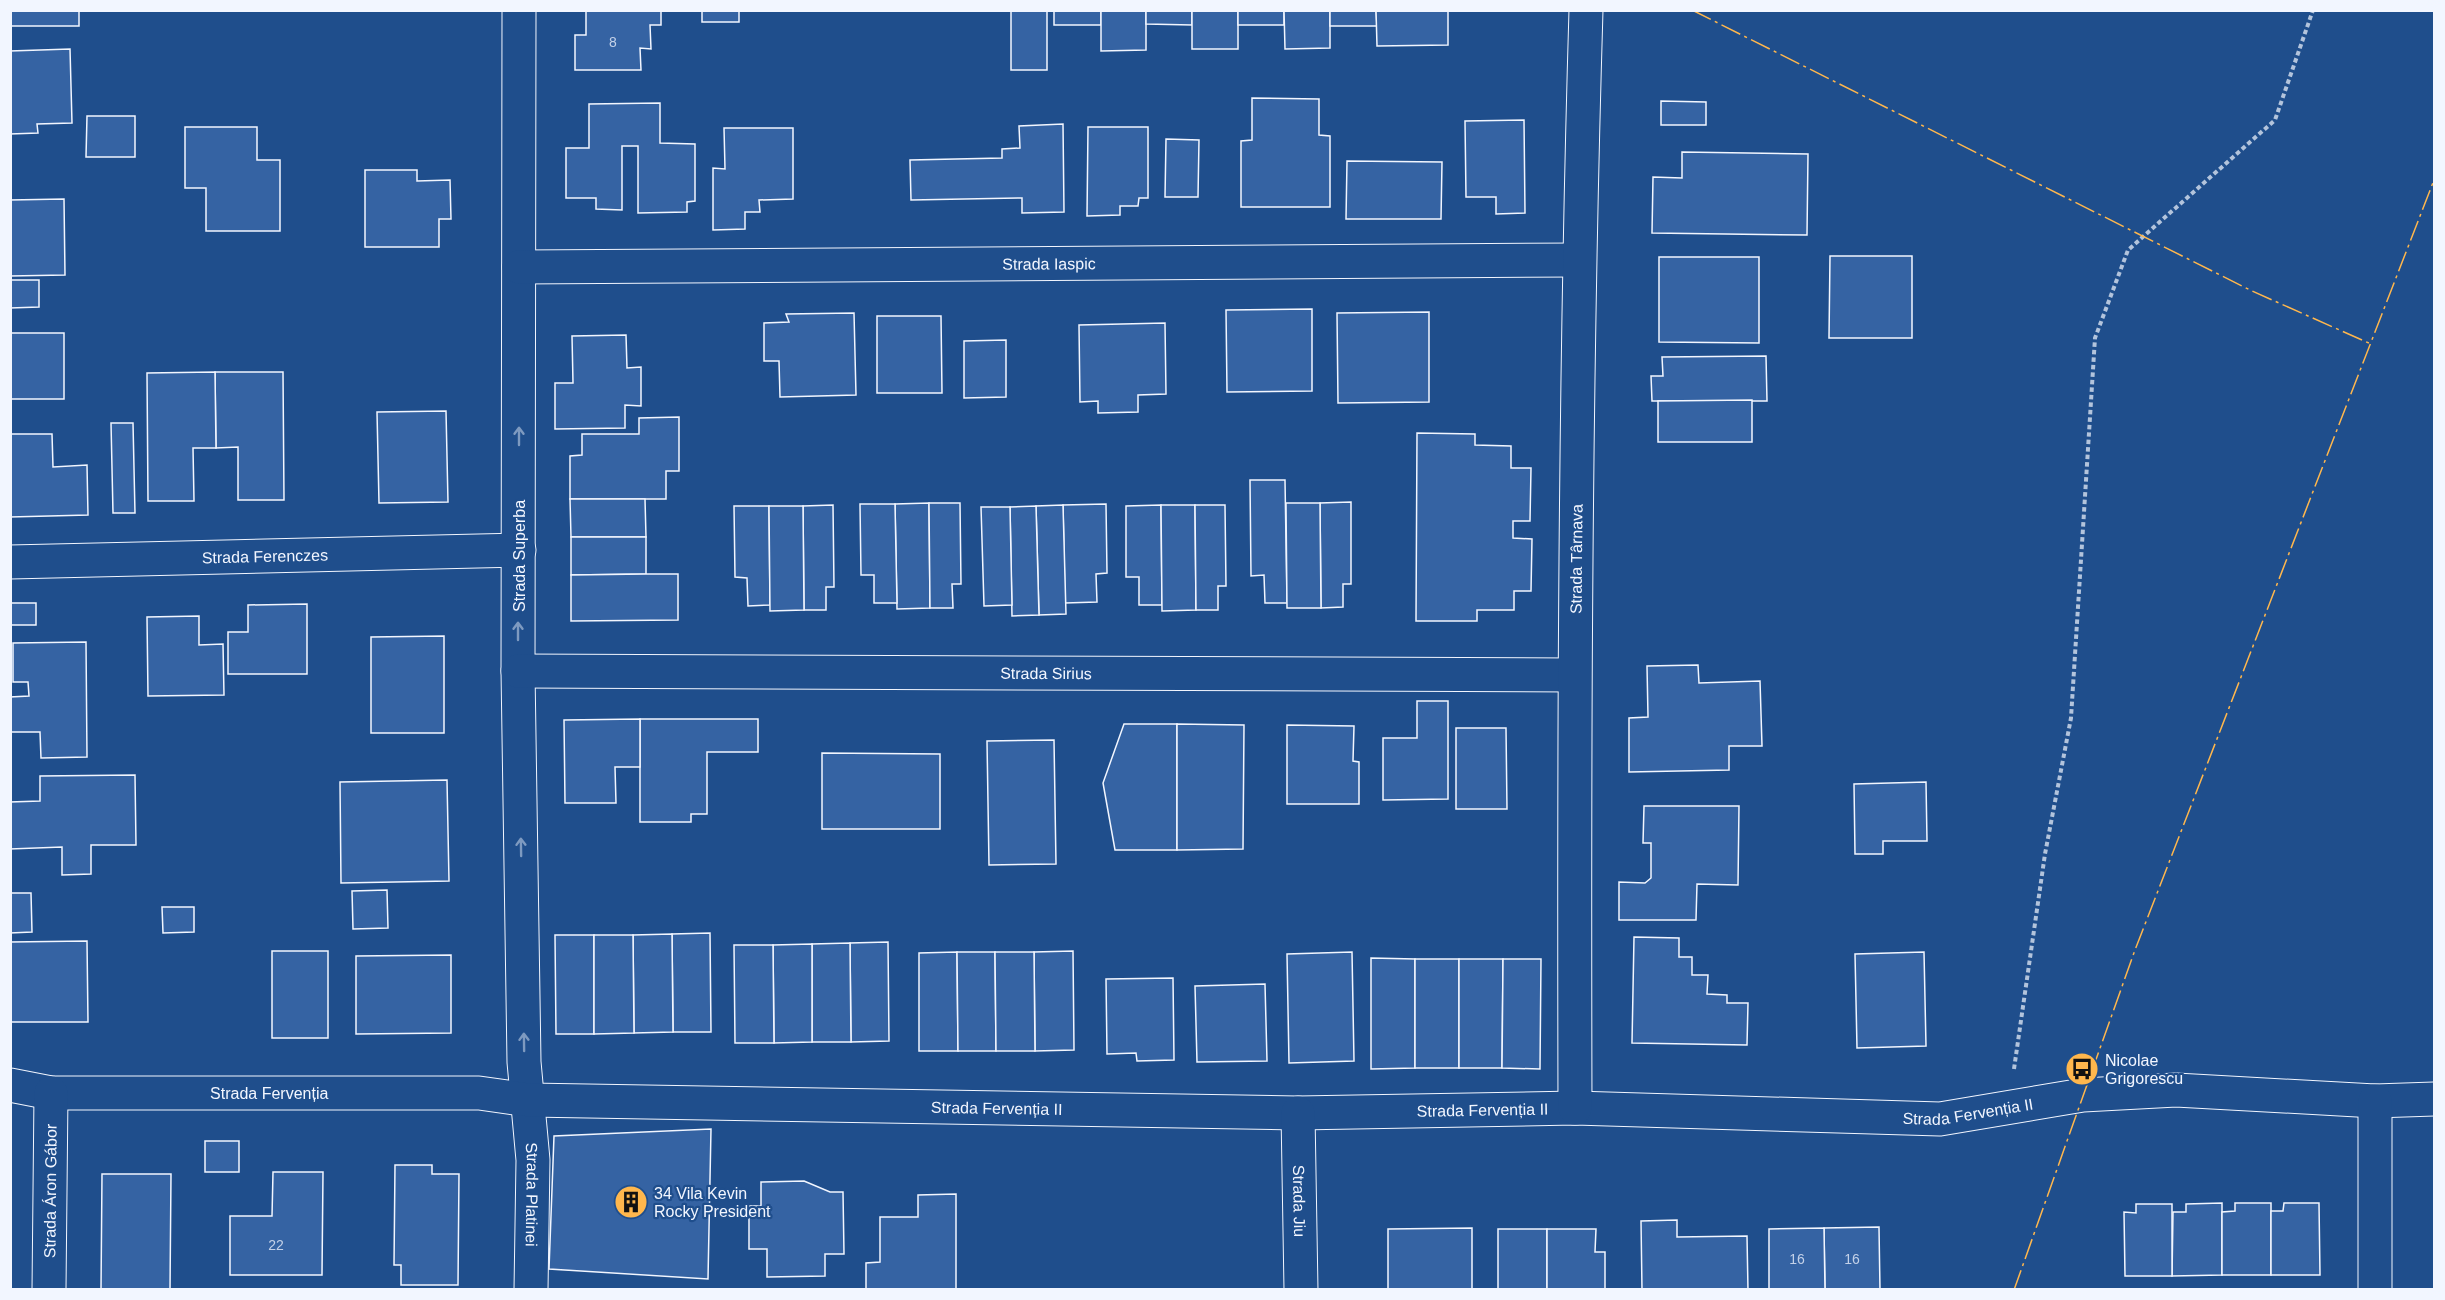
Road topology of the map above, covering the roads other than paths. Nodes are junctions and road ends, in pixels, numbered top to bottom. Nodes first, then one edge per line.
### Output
1 (519, 10) edge
2 (1586, 10) edge
3 (1578, 260) junction
4 (519, 267) junction
5 (519, 550) junction
6 (10, 562) edge
7 (518, 672) junction
8 (1574, 675) junction
9 (10, 1085) edge
10 (51, 1093) junction
11 (2434, 1099) edge
12 (529, 1100) junction
13 (2375, 1101) junction
14 (1575, 1108) junction
15 (1298, 1113) junction
16 (49, 1290) edge
17 (531, 1290) edge
18 (1301, 1290) edge
19 (2375, 1290) edge

1 - 4 street, Strada Superba
2 - 3 street, Strada Târnava
3 - 4 street, Strada Iaspic
3 - 8 street, Strada Târnava
5 -> 4 street, Strada Superba
5 - 6 street, Strada Ferenczes
7 -> 5 street, Strada Superba
7 - 8 street, Strada Sirius
12 -> 7 street, Strada Superba
8 - 14 street, Strada Târnava
9 - 10 street, Strada Fervenția
10 - 12 street, Strada Fervenția
10 - 16 street, Strada Áron Gábor
11 - 13 street, Strada Fervenția II
12 - 15 street, Strada Fervenția II
12 - 17 street, Strada Platinei
13 - 14 street, Strada Fervenția II
13 - 19 street
14 - 15 street, Strada Fervenția II
15 - 18 street, Strada Jiu

